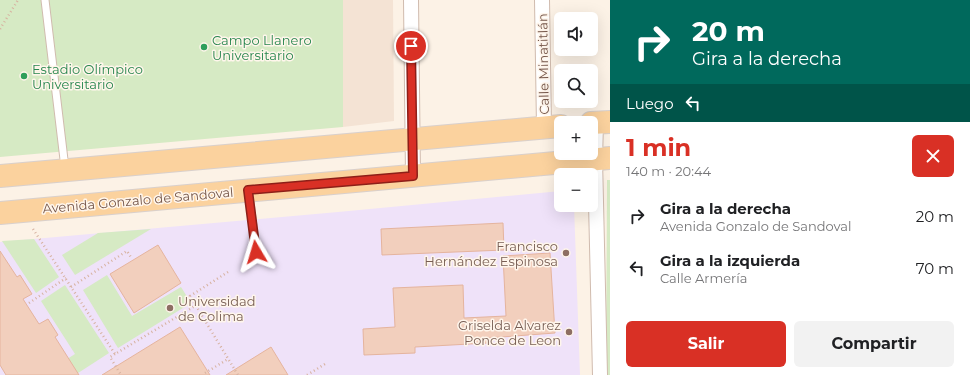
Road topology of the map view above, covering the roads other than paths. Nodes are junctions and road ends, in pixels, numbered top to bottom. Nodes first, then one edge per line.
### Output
1 (45, 0) edge
2 (411, 0) edge
3 (542, 0) edge
4 (599, 122) edge
5 (552, 127) edge
6 (412, 139) junction
7 (602, 159) edge
8 (65, 171) junction
9 (0, 176) edge
10 (413, 176) junction
11 (248, 190) junction
12 (0, 213) edge
13 (256, 252) dead end
14 (600, 375) edge

1 - 8 lane
2 - 6 street
3 - 5 street, Calle Minatitlán
4 - 7 street
5 - 6 main road
6 - 8 main road
6 - 10 street
7 - 10 main road, Avenida Gonzalo de Sandoval
7 - 14 street
8 - 9 main road
10 - 11 main road, Avenida Gonzalo de Sandoval
11 - 12 main road, Avenida Gonzalo de Sandoval
11 - 13 lane

